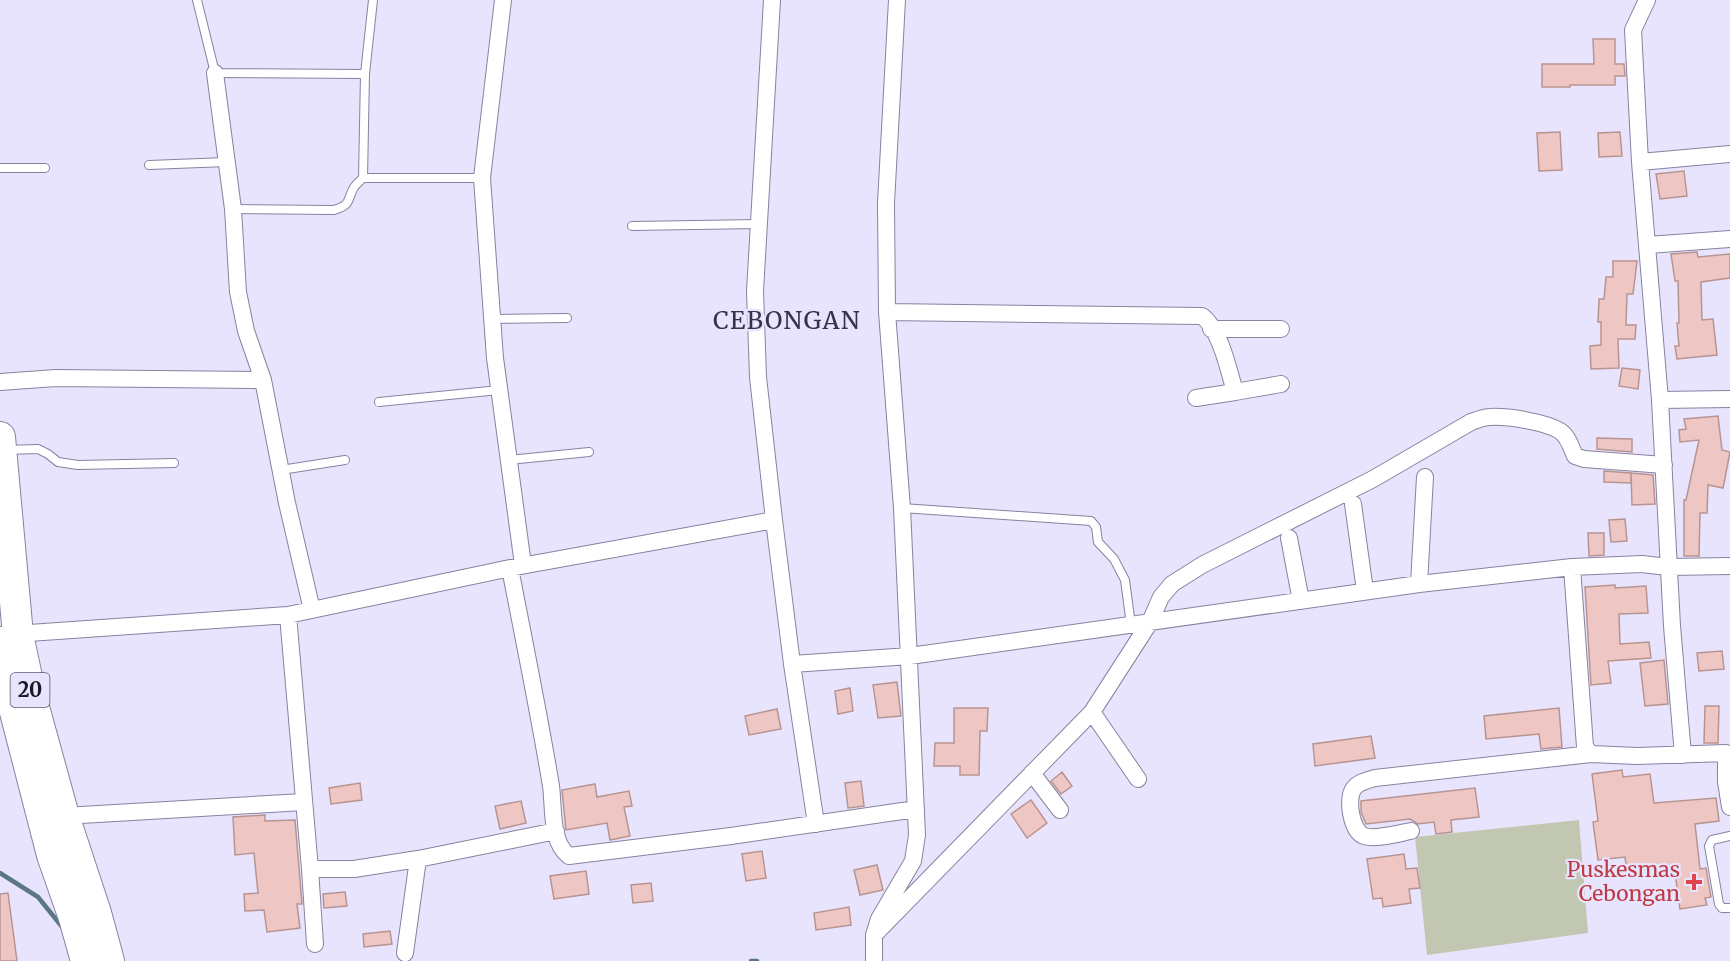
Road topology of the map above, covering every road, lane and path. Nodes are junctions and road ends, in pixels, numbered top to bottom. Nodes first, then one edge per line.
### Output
1 (197, 0) edge
2 (373, 0) edge
3 (502, 0) edge
4 (772, 0) edge
5 (897, 0) edge
6 (1647, 0) edge
7 (215, 74) junction
8 (365, 75) junction
9 (1730, 154) edge
10 (227, 162) junction
11 (1640, 162) junction
12 (149, 165) dead end
13 (0, 168) edge
14 (45, 168) dead end
15 (363, 178) junction
16 (482, 178) junction
17 (233, 209) junction
18 (758, 224) junction
19 (632, 226) dead end
20 (1730, 240) edge
21 (1648, 245) junction
22 (887, 312) junction
23 (567, 318) dead end
24 (492, 319) junction
25 (1211, 329) junction
26 (1281, 329) dead end
27 (263, 380) junction
28 (0, 381) edge
29 (1281, 384) dead end
30 (499, 390) junction
31 (1235, 392) junction
32 (1196, 398) dead end
33 (1730, 399) edge
34 (1660, 400) junction
35 (379, 402) dead end
36 (1, 444) edge
37 (589, 452) dead end
38 (345, 460) dead end
39 (509, 460) junction
40 (174, 463) dead end
41 (1664, 465) junction
42 (281, 470) junction
43 (1425, 477) dead end
44 (1353, 504) dead end
45 (902, 508) junction
46 (774, 520) junction
47 (1289, 538) dead end
48 (1730, 566) edge
49 (517, 567) junction
50 (1572, 567) junction
51 (1668, 567) junction
52 (1419, 584) junction
53 (1365, 591) junction
54 (1301, 601) junction
55 (312, 610) junction
56 (288, 615) junction
57 (1150, 622) junction
58 (1131, 625) junction
59 (6, 641) edge
60 (910, 656) junction
61 (792, 664) junction
62 (1092, 712) junction
63 (1728, 753) edge
64 (1591, 754) junction
65 (1683, 755) junction
66 (1032, 773) junction
67 (1138, 779) dead end
68 (303, 802) junction
69 (1730, 807) edge
70 (916, 809) junction
71 (1060, 810) dead end
72 (64, 816) junction
73 (816, 824) junction
74 (556, 831) junction
75 (1411, 831) dead end
76 (1730, 836) edge
77 (418, 859) junction
78 (310, 869) junction
79 (1730, 908) edge
80 (874, 934) junction
81 (315, 944) dead end
82 (405, 953) dead end
83 (86, 961) edge
84 (109, 961) edge
85 (874, 961) edge

1 - 7 lane
2 - 8 lane
3 - 16 street
4 - 18 street
5 - 22 street
6 - 11 street
7 - 8 lane
7 - 10 street
8 - 15 lane
9 - 11 street
10 - 12 lane
10 - 17 street
11 - 21 street
13 - 14 lane
15 - 16 lane
15 - 17 lane
16 - 24 street
17 - 27 street
18 - 19 lane
18 - 46 street
20 - 21 street
21 - 34 street
22 - 25 street
22 - 45 street
23 - 24 lane
24 - 30 street
25 - 26 street
25 - 31 street
27 - 28 street
27 - 42 street
29 - 31 street
30 - 35 lane
30 - 39 street
31 - 32 street
33 - 34 street
34 - 41 street
36 - 40 lane
36 - 59 highway, 20
37 - 39 lane
38 - 42 lane
39 - 49 street
41 - 51 street
41 - 57 street
42 - 55 street
43 - 52 street
44 - 53 street
45 - 58 lane
45 - 60 street
46 - 49 street
46 - 61 street
47 - 54 street
48 - 51 street
49 - 55 street
49 - 74 street
50 - 51 street
50 - 52 street
50 - 64 street
51 - 65 street
52 - 53 street
53 - 54 street
54 - 57 street
55 - 56 street
56 - 59 street
56 - 68 street
57 - 58 street
57 - 62 street
58 - 60 street
59 - 72 highway, 20
59 - 83 highway, 20
60 - 61 street
60 - 70 street
61 - 73 street
62 - 66 street
62 - 67 street
63 - 65 street
63 - 69 street
64 - 65 street
64 - 75 street
66 - 71 street
66 - 80 street
68 - 72 street
68 - 78 street
70 - 73 street
70 - 80 street
72 - 84 highway, 20
73 - 74 street
74 - 77 street
76 - 79 lane
77 - 78 street
77 - 82 street
78 - 81 street
80 - 85 street

